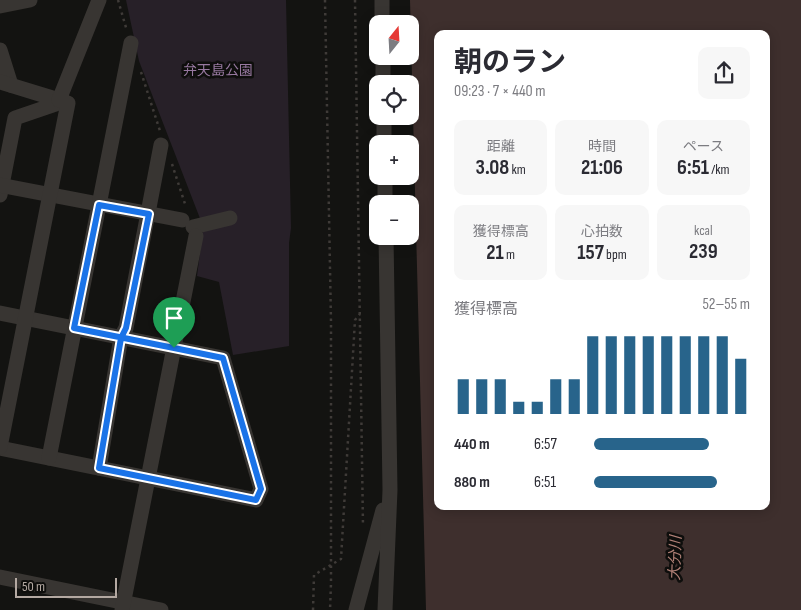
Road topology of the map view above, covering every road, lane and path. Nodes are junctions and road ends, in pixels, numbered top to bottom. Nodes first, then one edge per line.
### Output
1 (30, 0) edge
2 (99, 0) edge
3 (118, 0) edge
4 (325, 0) edge
5 (355, 0) edge
6 (382, 0) edge
7 (0, 6) edge
8 (382, 15) edge
9 (131, 43) joint
10 (0, 50) edge
11 (140, 71) dead end
12 (6, 83) edge
13 (58, 100) junction
14 (164, 146) junction
15 (1, 188) edge
16 (50, 195) junction
17 (99, 205) junction
18 (149, 214) junction
19 (230, 218) dead end
20 (190, 228) junction
21 (386, 245) edge
22 (0, 313) edge
23 (361, 313) junction
24 (26, 318) junction
25 (74, 328) junction
26 (121, 338) junction
27 (174, 348) junction
28 (0, 447) edge
29 (49, 458) junction
30 (99, 468) junction
31 (148, 478) junction
32 (390, 490) junction
33 (363, 529) dead end
34 (331, 565) junction
35 (0, 577) edge
36 (123, 606) edge
37 (161, 610) edge
38 (313, 610) edge
39 (330, 610) edge
40 (356, 610) edge
41 (385, 610) edge

1 - 7 street
2 - 13 street
3 - 9 path
4 - 34 path
5 - 23 path
6 - 8 street
9 - 17 street
10 - 12 street
11 - 14 path
12 - 13 street
13 - 15 street
13 - 16 street
14 - 18 street
14 - 20 path
15 - 16 street
16 - 17 street
16 - 24 street
17 - 18 street
17 - 25 street
18 - 20 street
18 - 26 street
19 - 20 street
20 - 27 street
21 - 32 street
22 - 24 street
23 - 33 path
23 - 34 path
24 - 25 street
24 - 28 street
25 - 26 street
25 - 29 street
26 - 27 street
26 - 30 street
27 - 31 street
27 - 31 street
28 - 29 street
29 - 30 street
30 - 31 street
31 - 36 street
32 - 40 street
32 - 41 street
34 - 38 path
34 - 39 path
35 - 36 street
36 - 37 street

